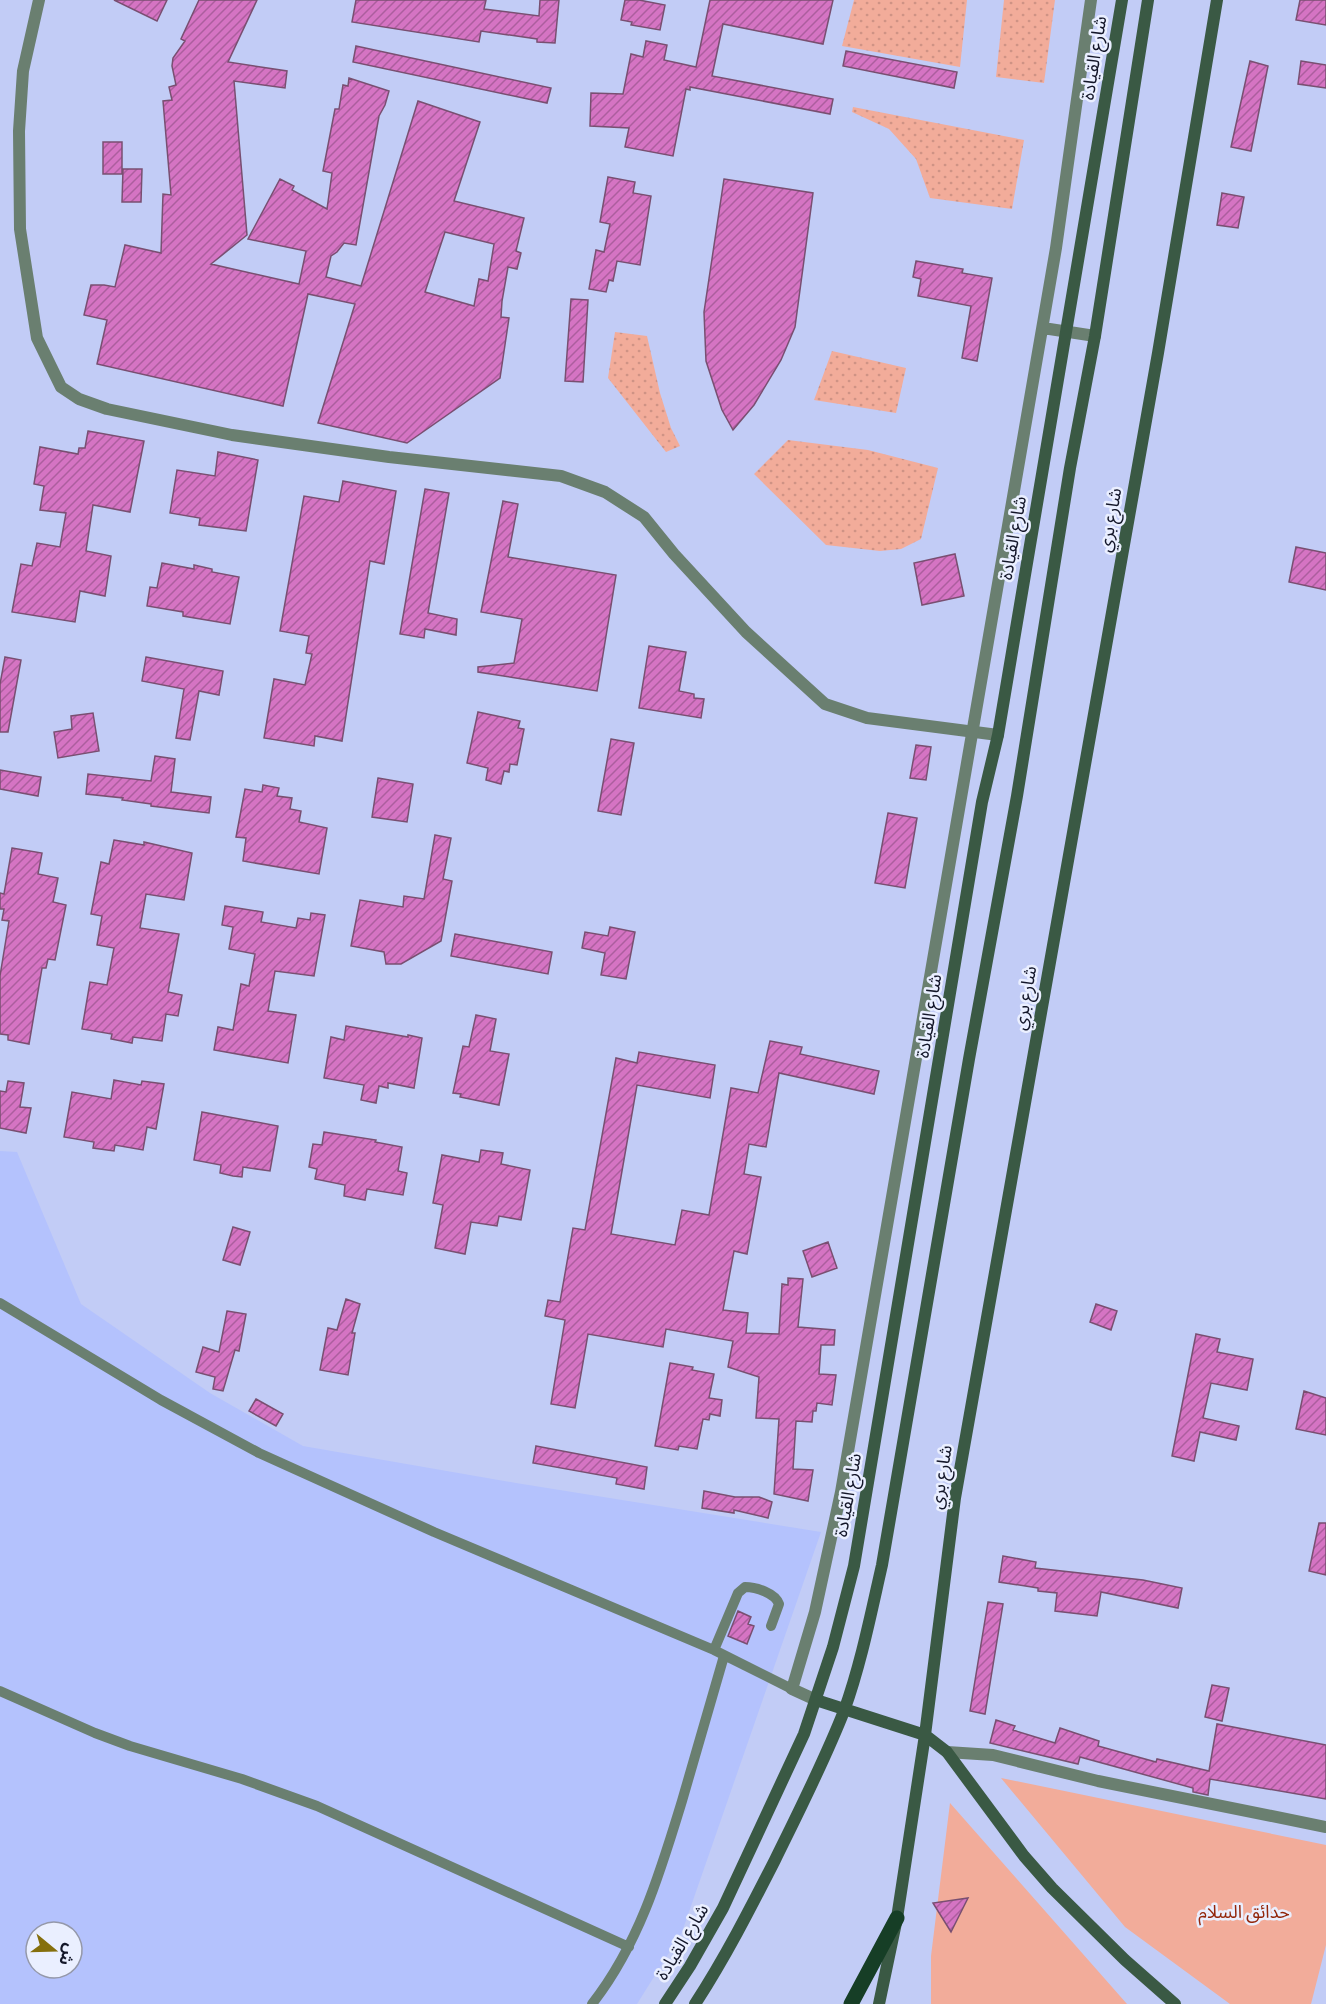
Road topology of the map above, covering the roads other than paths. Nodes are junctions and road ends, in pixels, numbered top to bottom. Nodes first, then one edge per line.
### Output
1 (39, 0) edge
2 (1091, 0) edge
3 (1122, 0) edge
4 (1148, 0) edge
5 (1217, 0) edge
6 (1043, 327) junction
7 (1067, 332) junction
8 (1095, 336) junction
9 (974, 731) junction
10 (998, 735) junction
11 (0, 1303) edge
12 (771, 1626) dead end
13 (719, 1653) junction
14 (792, 1689) junction
15 (0, 1691) edge
16 (816, 1700) junction
17 (844, 1709) junction
18 (925, 1735) junction
19 (947, 1752) junction
20 (1326, 1827) edge
21 (897, 1918) junction
22 (629, 1947) junction
23 (592, 2004) edge
24 (665, 2004) edge
25 (695, 2004) edge
26 (851, 2004) edge
27 (879, 2004) edge
28 (1175, 2004) edge

1 - 9 street
2 - 6 street, شارع القيادة
3 - 7 main road, شارع القيادة
4 - 8 main road
5 - 18 main road, شارع بري
6 - 7 street
6 - 9 street, شارع القيادة
7 - 8 street
7 - 10 main road, شارع القيادة
8 - 17 main road
9 - 10 street
9 - 14 street, شارع القيادة
10 - 16 main road, شارع القيادة
11 - 13 lane
12 - 13 lane
13 - 14 lane
13 - 22 lane
14 - 16 street
15 - 22 lane
16 - 17 main road
16 - 24 main road, شارع القيادة
17 - 18 main road
17 - 25 main road
18 - 19 main road
18 - 21 main road, شارع بري
19 - 20 street
19 - 28 main road
21 - 26 main road
21 - 27 main road, شارع بري
22 - 23 lane

